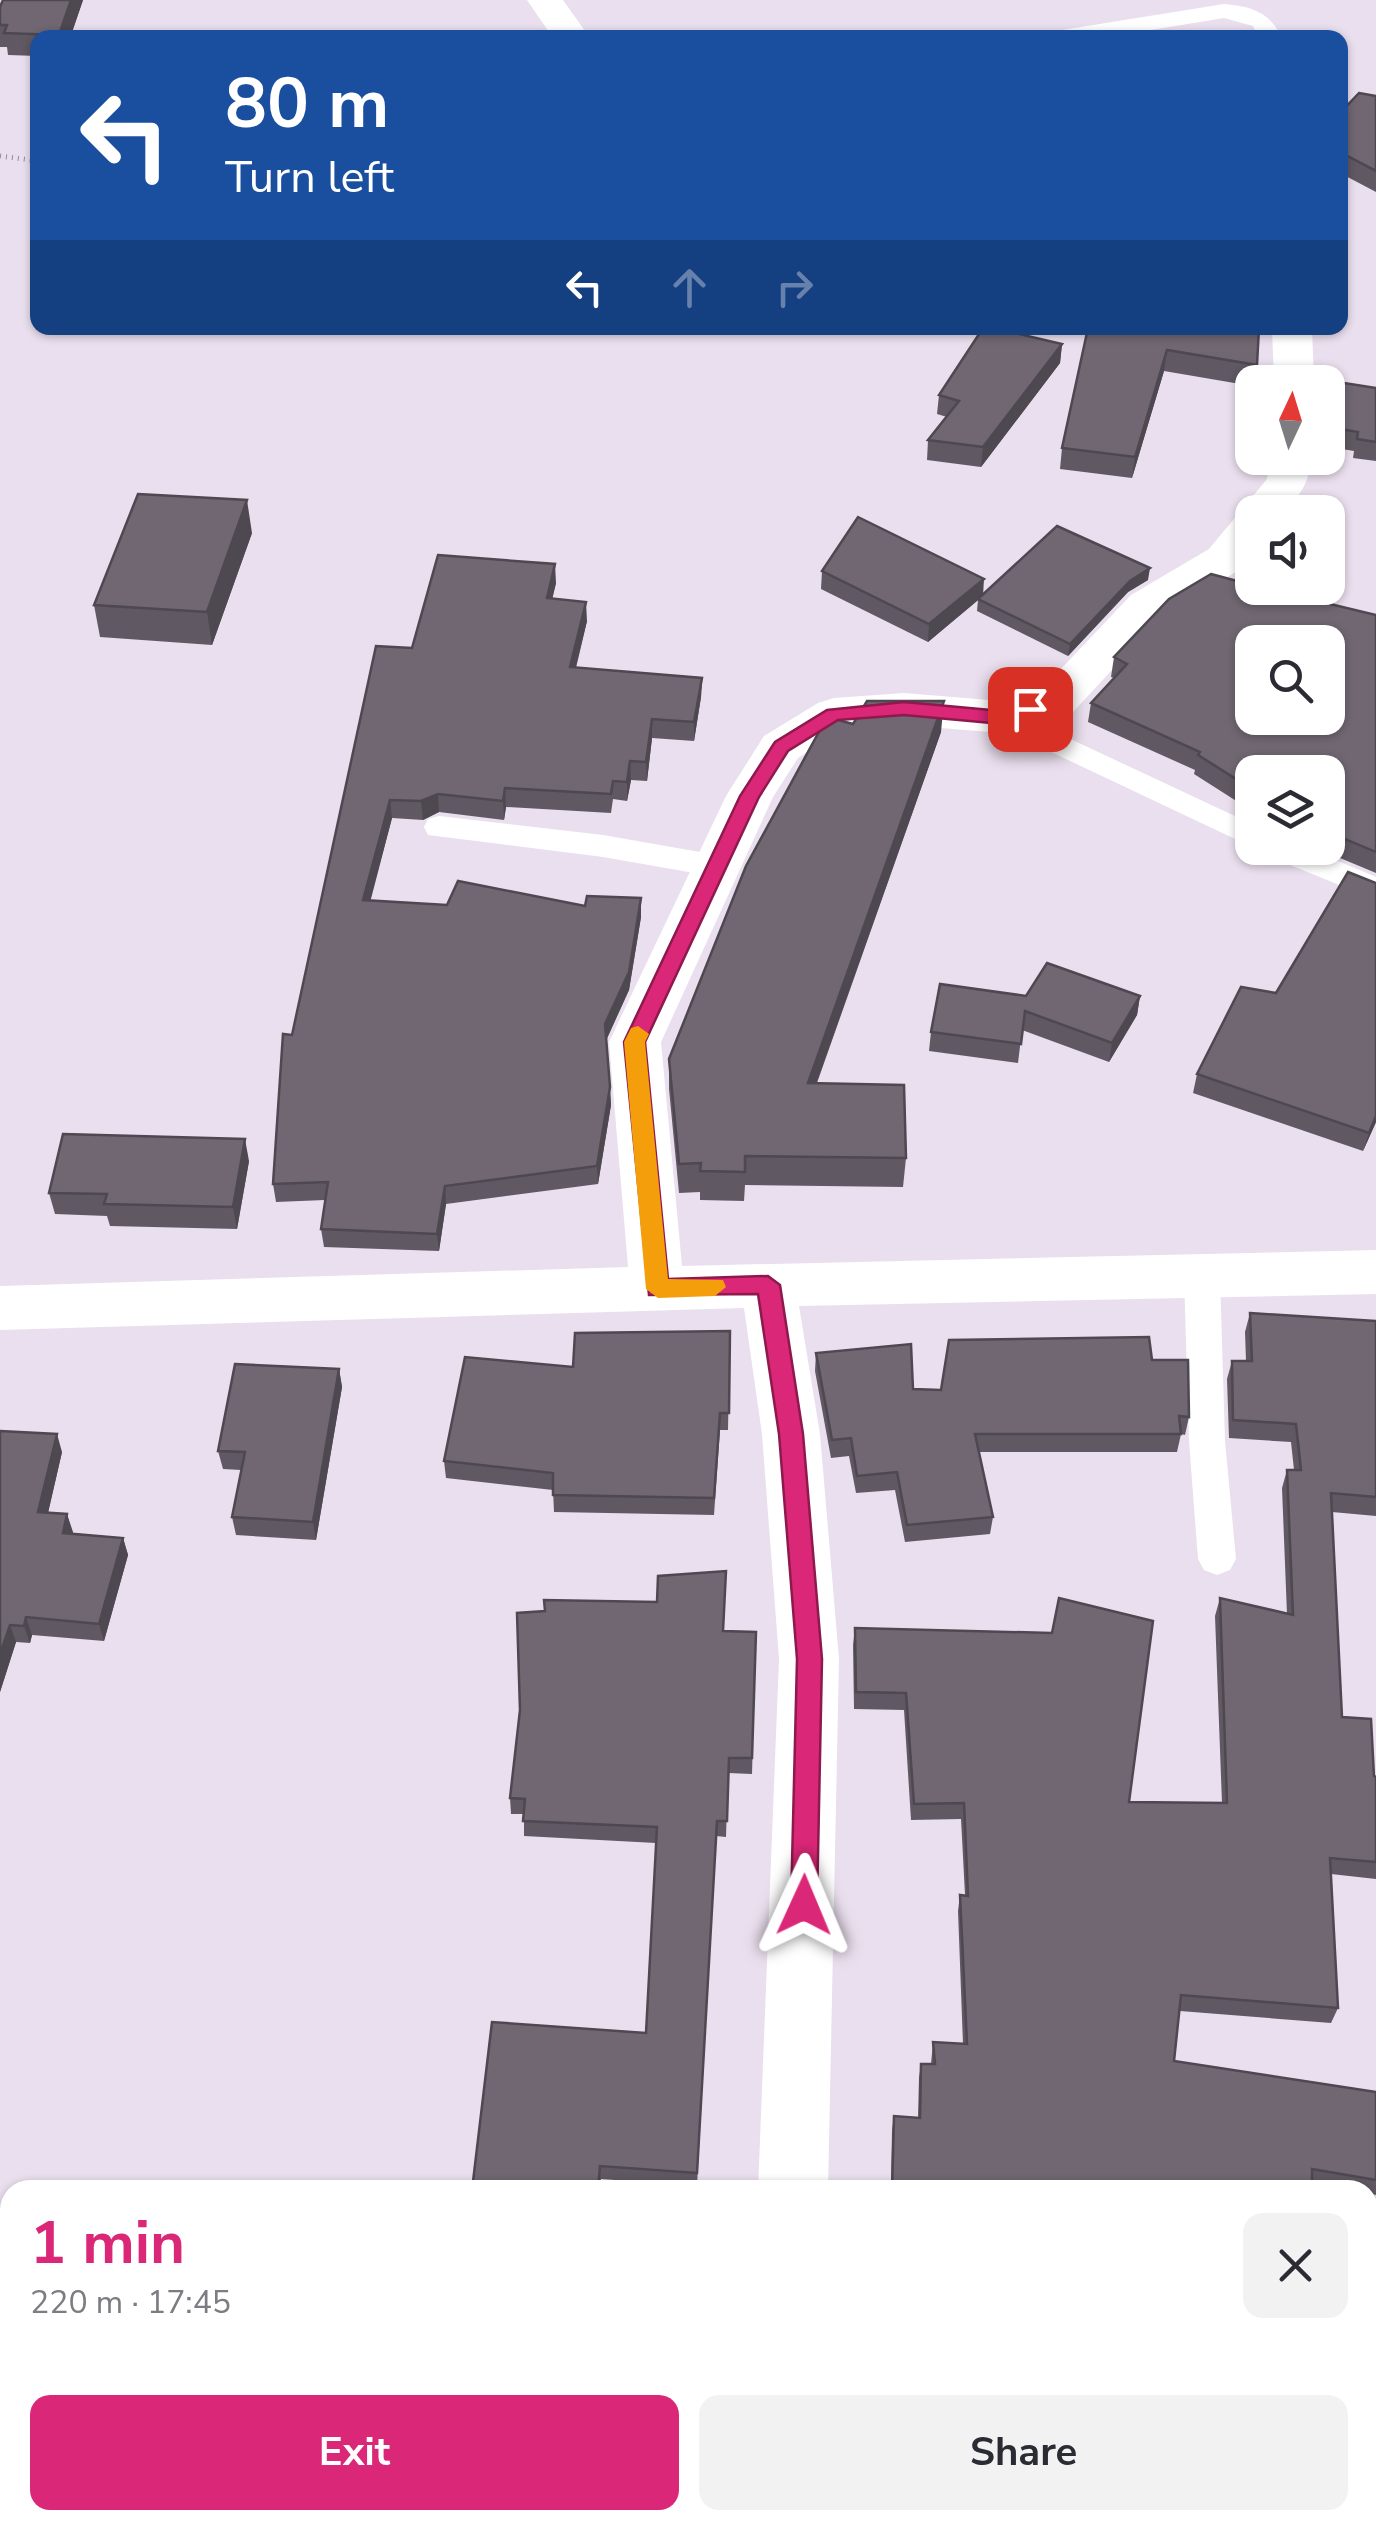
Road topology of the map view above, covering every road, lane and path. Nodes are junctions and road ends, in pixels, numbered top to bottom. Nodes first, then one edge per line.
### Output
1 (546, 0) edge
2 (567, 30) edge
3 (1106, 30) edge
4 (1266, 30) edge
5 (0, 156) edge
6 (30, 161) edge
7 (1292, 335) edge
8 (1293, 365) edge
9 (1235, 546) edge
10 (1002, 717) junction
11 (439, 827) dead end
12 (1235, 828) edge
13 (1319, 865) edge
14 (717, 866) junction
15 (1376, 889) edge
16 (1376, 1272) edge
17 (1202, 1276) junction
18 (768, 1285) junction
19 (658, 1289) junction
20 (0, 1308) edge
21 (1218, 1559) dead end
22 (792, 2180) edge

1 - 2 street
3 - 4 lane
5 - 6 path
7 - 8 street
9 - 10 street
10 - 12 lane
10 - 14 street
11 - 14 lane
13 - 15 lane
14 - 19 street
16 - 17 street
17 - 18 street
17 - 21 lane
18 - 19 street
18 - 22 street
19 - 20 street

